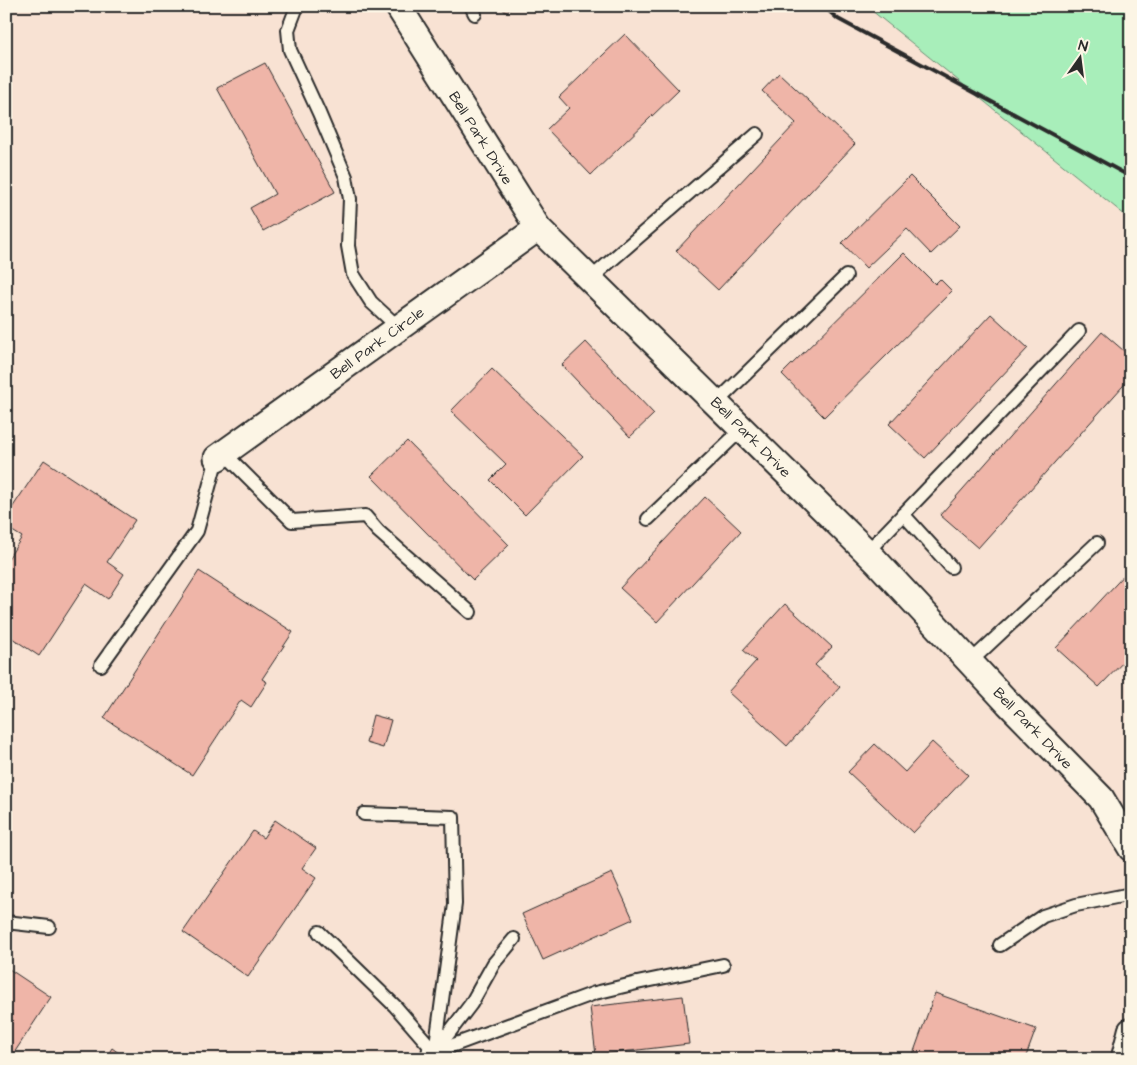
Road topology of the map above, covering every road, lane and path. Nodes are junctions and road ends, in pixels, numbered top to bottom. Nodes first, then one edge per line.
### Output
1 (298, 6) edge
2 (398, 6) edge
3 (757, 134) dead end
4 (538, 228) junction
5 (846, 276) dead end
6 (590, 279) junction
7 (399, 328) junction
8 (1079, 331) dead end
9 (716, 403) junction
10 (742, 429) junction
11 (220, 456) junction
12 (903, 514) junction
13 (648, 519) dead end
14 (1097, 543) dead end
15 (867, 552) junction
16 (951, 567) dead end
17 (470, 612) dead end
18 (970, 662) junction
19 (101, 665) dead end
20 (364, 814) dead end
21 (1131, 848) edge
22 (1131, 894) edge
23 (6, 922) edge
24 (49, 927) dead end
25 (319, 932) dead end
26 (514, 939) dead end
27 (1000, 945) dead end
28 (722, 965) dead end
29 (1131, 1032) edge
30 (439, 1057) edge
31 (1124, 1059) edge

1 - 7 lane
2 - 4 street, Bell Park Drive
3 - 6 lane
4 - 6 street, Bell Park Drive
4 - 7 street, Bell Park Circle
5 - 9 lane
6 - 9 street, Bell Park Drive
7 - 11 street, Bell Park Circle
8 - 12 lane
9 - 10 street, Bell Park Drive
10 - 13 lane
10 - 15 street, Bell Park Drive
11 - 17 lane
11 - 19 lane
12 - 15 lane
12 - 16 lane
14 - 18 lane
15 - 18 street, Bell Park Drive
18 - 21 street, Bell Park Drive
20 - 30 lane
22 - 27 lane
23 - 24 lane
25 - 30 lane
26 - 30 lane
28 - 30 lane
29 - 31 street

